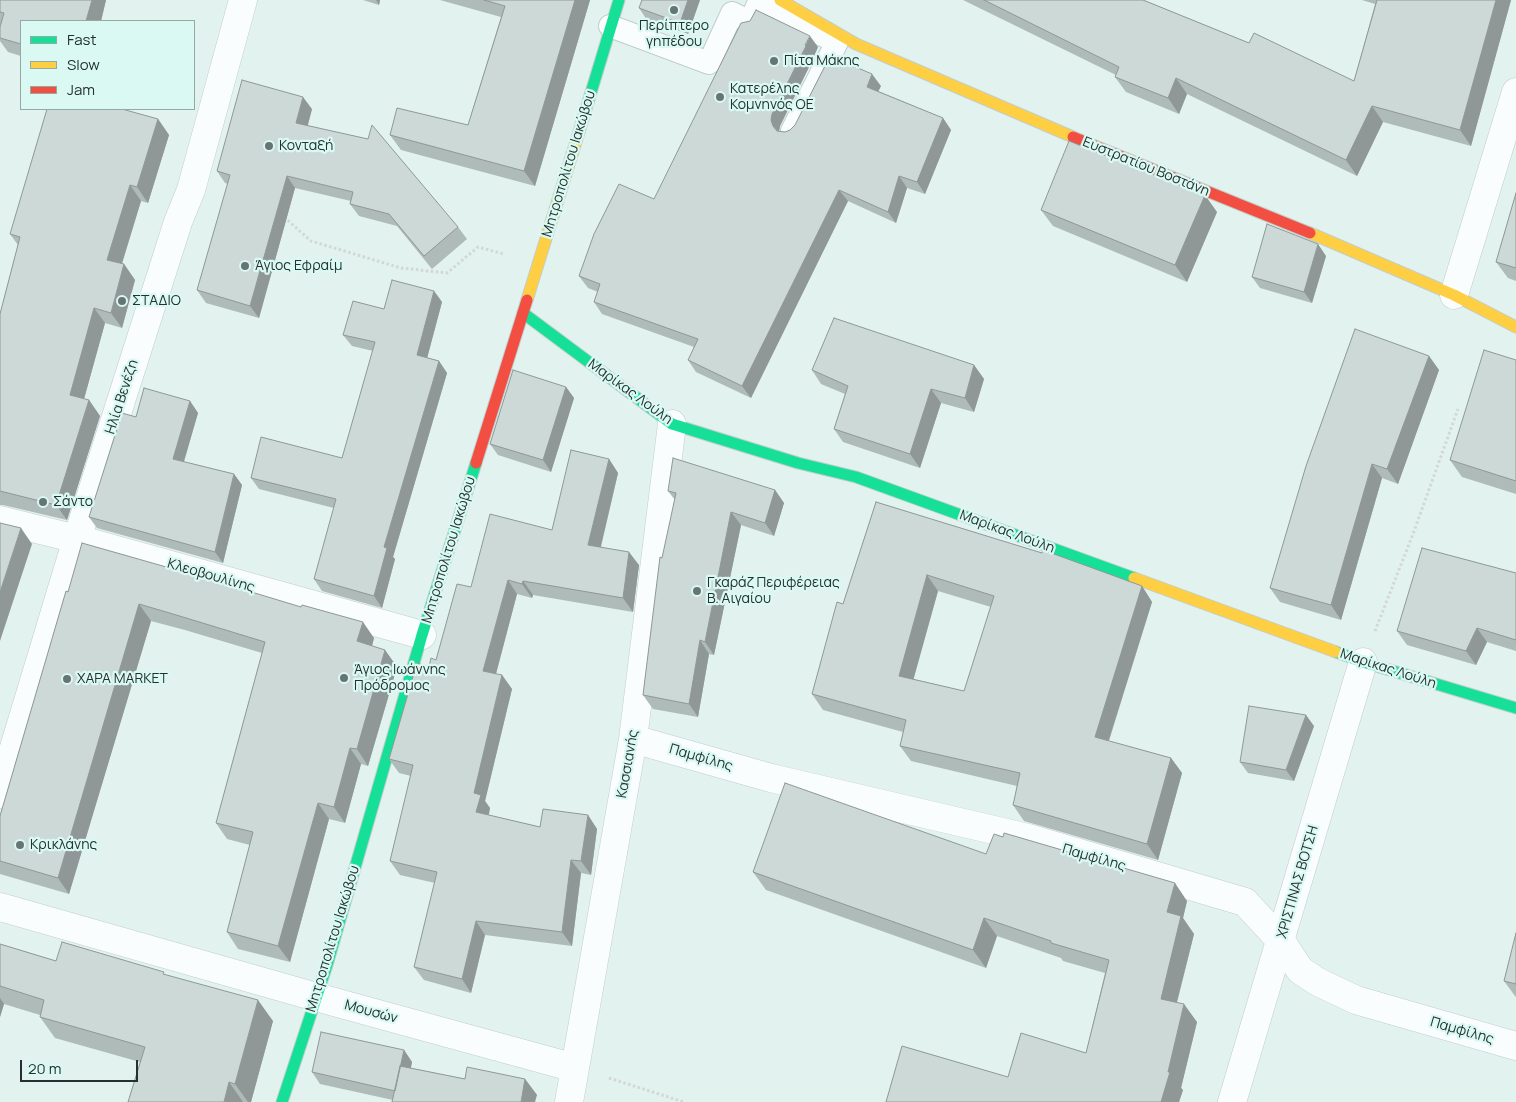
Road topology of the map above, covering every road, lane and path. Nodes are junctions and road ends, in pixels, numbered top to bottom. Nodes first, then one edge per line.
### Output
1 (243, 0) edge
2 (619, 0) edge
3 (780, 0) edge
4 (610, 26) junction
5 (1516, 92) edge
6 (792, 131) edge
7 (284, 217) dead end
8 (538, 264) junction
9 (1454, 295) junction
10 (523, 312) junction
11 (1516, 327) edge
12 (1458, 409) dead end
13 (672, 424) junction
14 (0, 520) edge
15 (78, 538) junction
16 (422, 634) junction
17 (1363, 662) junction
18 (1516, 708) edge
19 (633, 739) junction
20 (0, 794) edge
21 (0, 907) edge
22 (1281, 942) junction
23 (316, 997) junction
24 (1516, 1046) edge
25 (575, 1068) junction
26 (282, 1102) edge
27 (569, 1102) edge
28 (684, 1102) edge
29 (1232, 1102) edge

1 - 15 street, Ηλία Βενέζη
2 - 4 street, Μητροπολίτου Ιακώβου
3 - 9 street, Ευστρατίου Βοστάνη
4 - 6 lane
4 - 8 street, Μητροπολίτου Ιακώβου
5 - 9 street
7 - 8 path
8 - 10 street, Μητροπολίτου Ιακώβου
9 - 11 street, Ευστρατίου Βοστάνη
10 - 13 street, Μαρίκας Λούλη
10 - 16 street, Μητροπολίτου Ιακώβου
12 - 17 path
13 - 17 street, Μαρίκας Λούλη
13 - 19 street, Κασσιανής
14 - 15 street, Κλεοβουλίνης
15 - 16 street, Κλεοβουλίνης
15 - 20 street, Ηλία Βενέζη
16 - 23 street, Μητροπολίτου Ιακώβου
17 - 18 street, Μαρίκας Λούλη
17 - 22 street, ΧΡΙΣΤΙΝΑΣ ΒΟΤΣΗ
19 - 22 street, Παμφίλης
19 - 25 street, Κασσιανής
21 - 23 street, Μουσών
22 - 24 street, Παμφίλης
22 - 29 street, ΧΡΙΣΤΙΝΑΣ ΒΟΤΣΗ
23 - 25 street, Μουσών
23 - 26 street, Μητροπολίτου Ιακώβου
25 - 27 street, Κασσιανής
25 - 28 path

